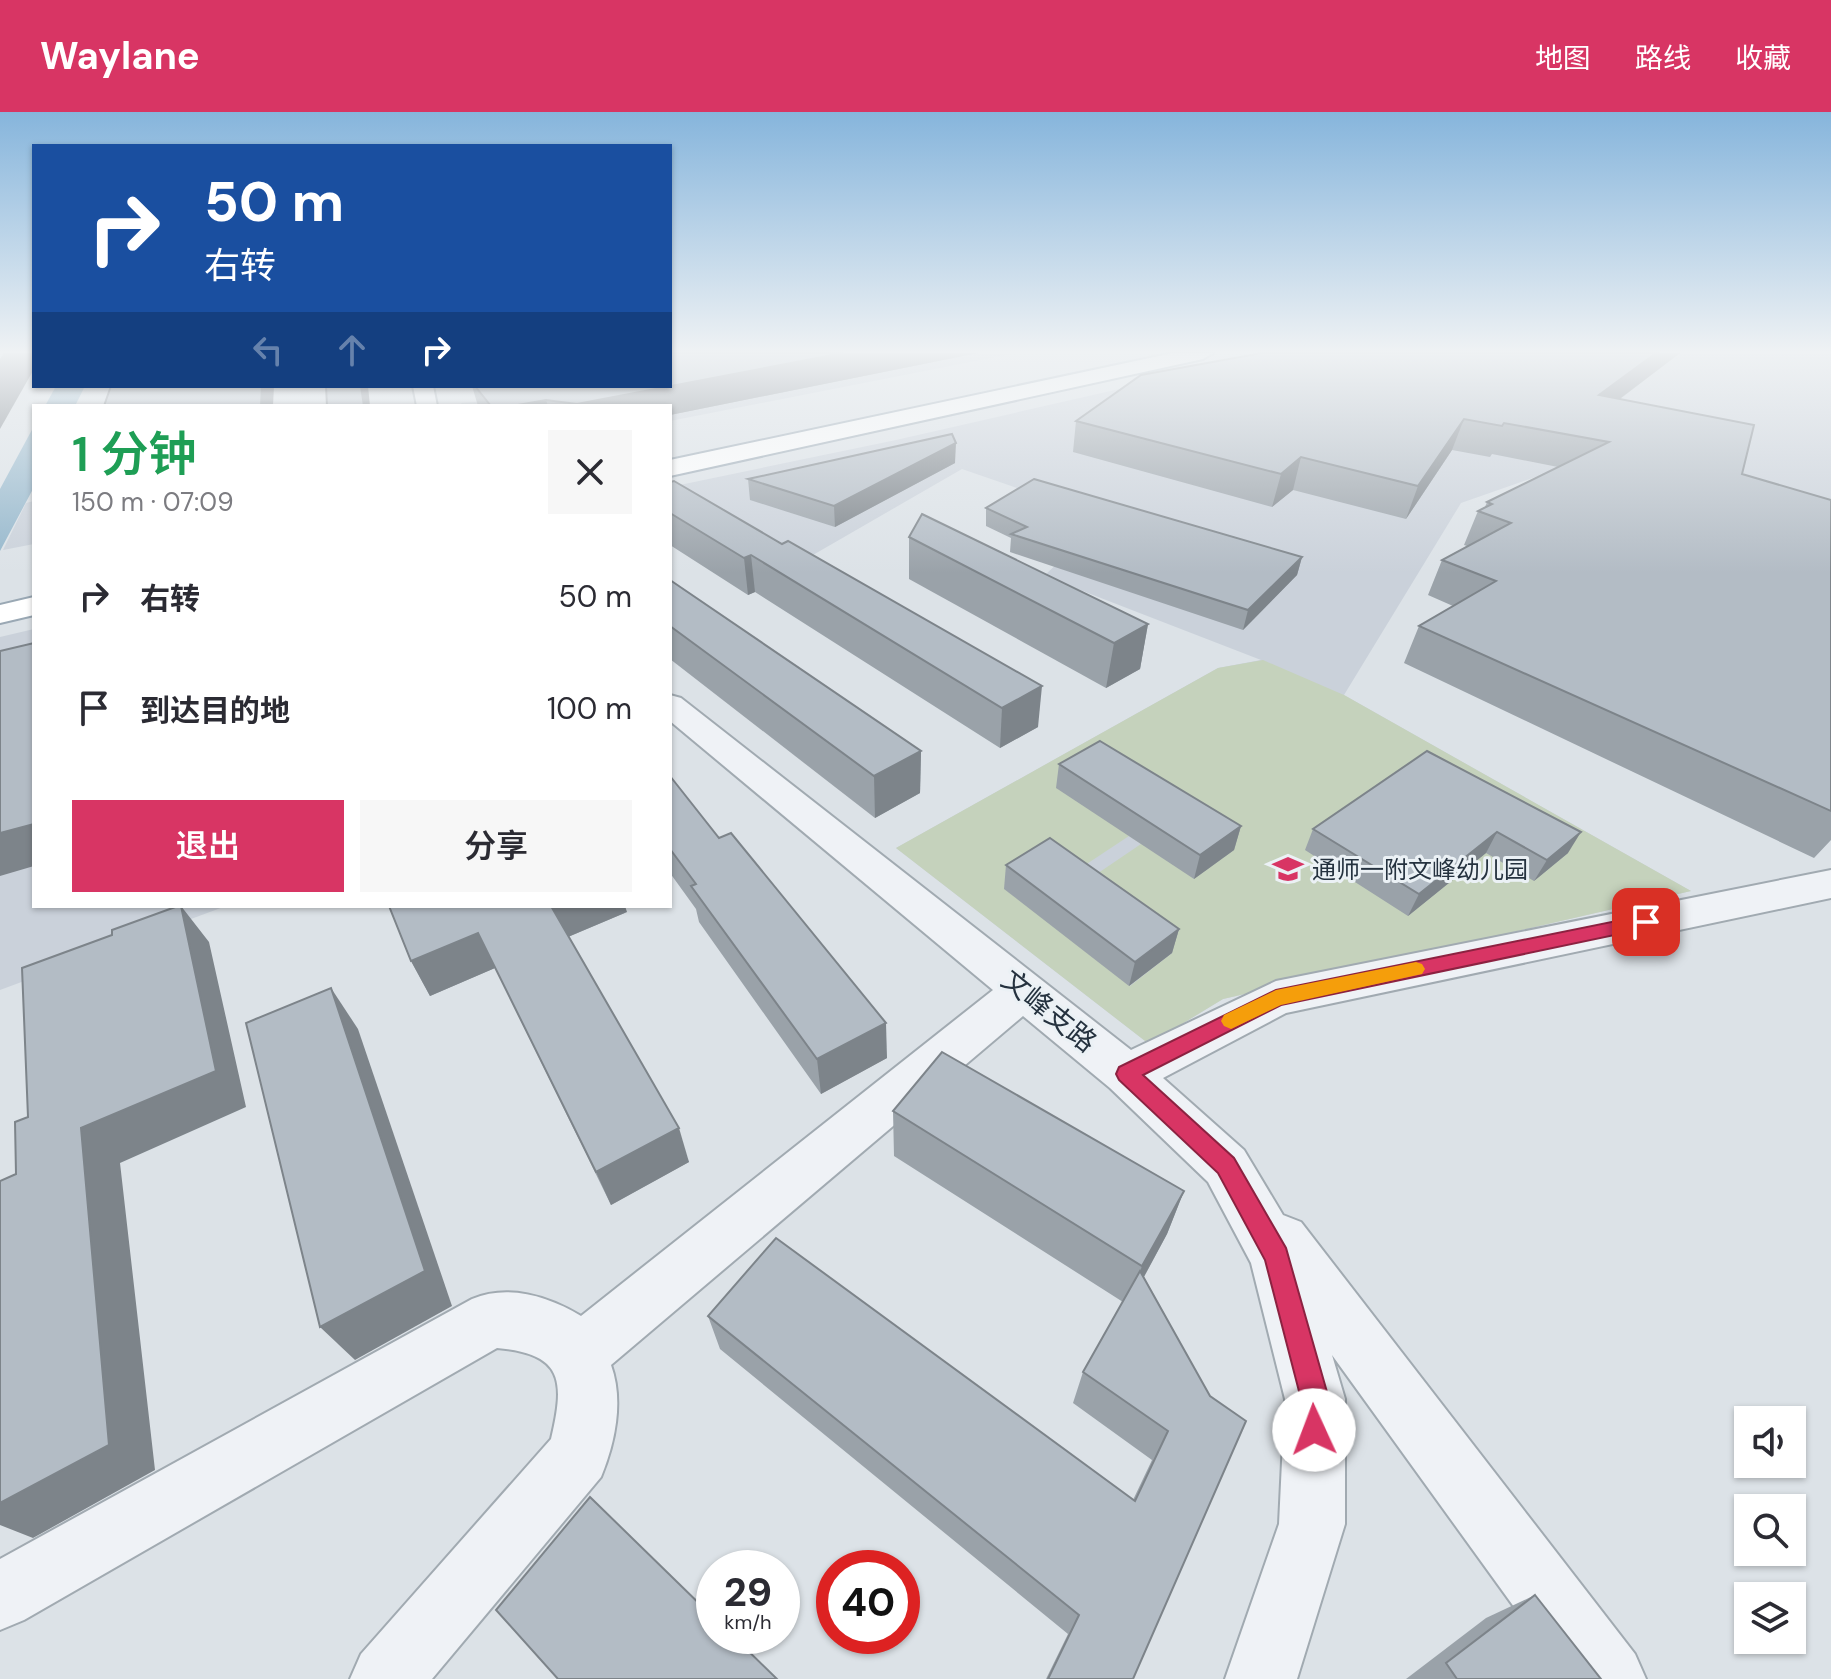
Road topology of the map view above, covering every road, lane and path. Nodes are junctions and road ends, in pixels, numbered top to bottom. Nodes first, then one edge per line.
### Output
1 (864, 426) edge
2 (672, 468) edge
3 (32, 606) edge
4 (0, 614) edge
5 (672, 707) edge
6 (1831, 884) edge
7 (1024, 990) junction
8 (1127, 1074) junction
9 (1226, 1166) junction
10 (577, 1356) junction
11 (0, 1596) edge
12 (386, 1679) edge
13 (1261, 1679) edge
14 (1610, 1679) edge

1 - 2 main road
3 - 4 main road
5 - 7 street, 文峰支路
6 - 8 street
7 - 8 street, 文峰支路
7 - 10 street
8 - 9 street, 文峰支路
9 - 13 street, 文峰支路
9 - 14 street
10 - 11 street
10 - 12 street

